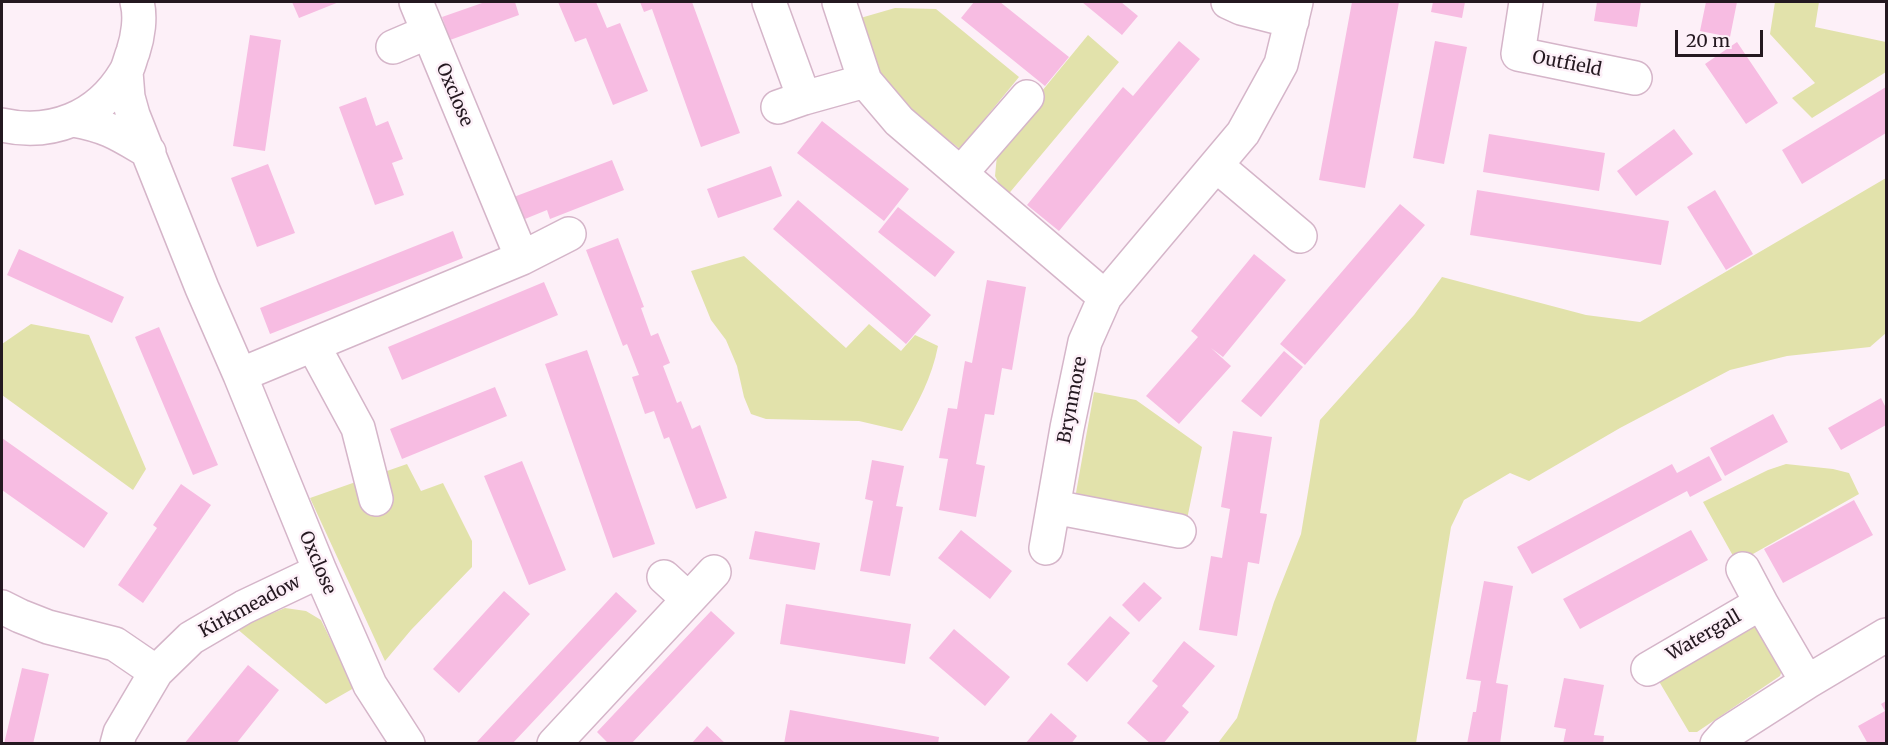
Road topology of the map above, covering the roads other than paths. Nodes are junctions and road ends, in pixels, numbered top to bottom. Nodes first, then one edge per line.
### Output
1 (416, 2) edge
2 (769, 2) edge
3 (839, 2) edge
4 (1228, 2) edge
5 (1526, 2) edge
6 (139, 3) edge
7 (1294, 11) edge
8 (428, 32) junction
9 (393, 46) dead end
10 (126, 72) junction
11 (1635, 78) dead end
12 (865, 81) junction
13 (1027, 97) dead end
14 (73, 120) junction
15 (2, 125) edge
16 (149, 152) junction
17 (1217, 166) junction
18 (961, 173) junction
19 (569, 234) dead end
20 (1300, 236) dead end
21 (522, 258) junction
22 (1105, 297) junction
23 (313, 345) junction
24 (240, 375) junction
25 (376, 499) dead end
26 (1054, 507) junction
27 (1179, 531) dead end
28 (1046, 548) dead end
29 (1743, 569) dead end
30 (320, 571) junction
31 (714, 572) dead end
32 (664, 578) dead end
33 (688, 599) junction
34 (1761, 603) junction
35 (2, 607) edge
36 (1887, 635) edge
37 (1648, 669) dead end
38 (156, 672) junction
39 (1807, 682) junction
40 (117, 744) edge
41 (408, 744) edge
42 (554, 744) edge
43 (1717, 744) edge

1 - 8 street, Oxclose
2 - 12 street
3 - 12 street
4 - 7 street, Brynmore
5 - 11 street, Outfield
6 - 10 street
7 - 17 street, Brynmore
8 - 9 street
8 - 21 street, Oxclose
10 - 14 street
10 - 16 street, Oxclose
12 - 18 street
13 - 18 street
14 - 15 street
14 - 16 street
16 - 24 street, Oxclose
17 - 20 street
17 - 22 street, Brynmore
18 - 22 street
19 - 21 street
21 - 23 street
22 - 26 street, Brynmore
23 - 24 street
23 - 25 street
24 - 30 street, Oxclose
26 - 27 street
26 - 28 street, Brynmore
29 - 34 street, Watergall
30 - 38 street, Kirkmeadow
30 - 41 street, Oxclose
31 - 33 street
32 - 33 street
33 - 42 street
34 - 37 street, Watergall
34 - 39 street, Watergall
35 - 38 street
36 - 39 street
38 - 40 street, Kirkmeadow
39 - 43 street

